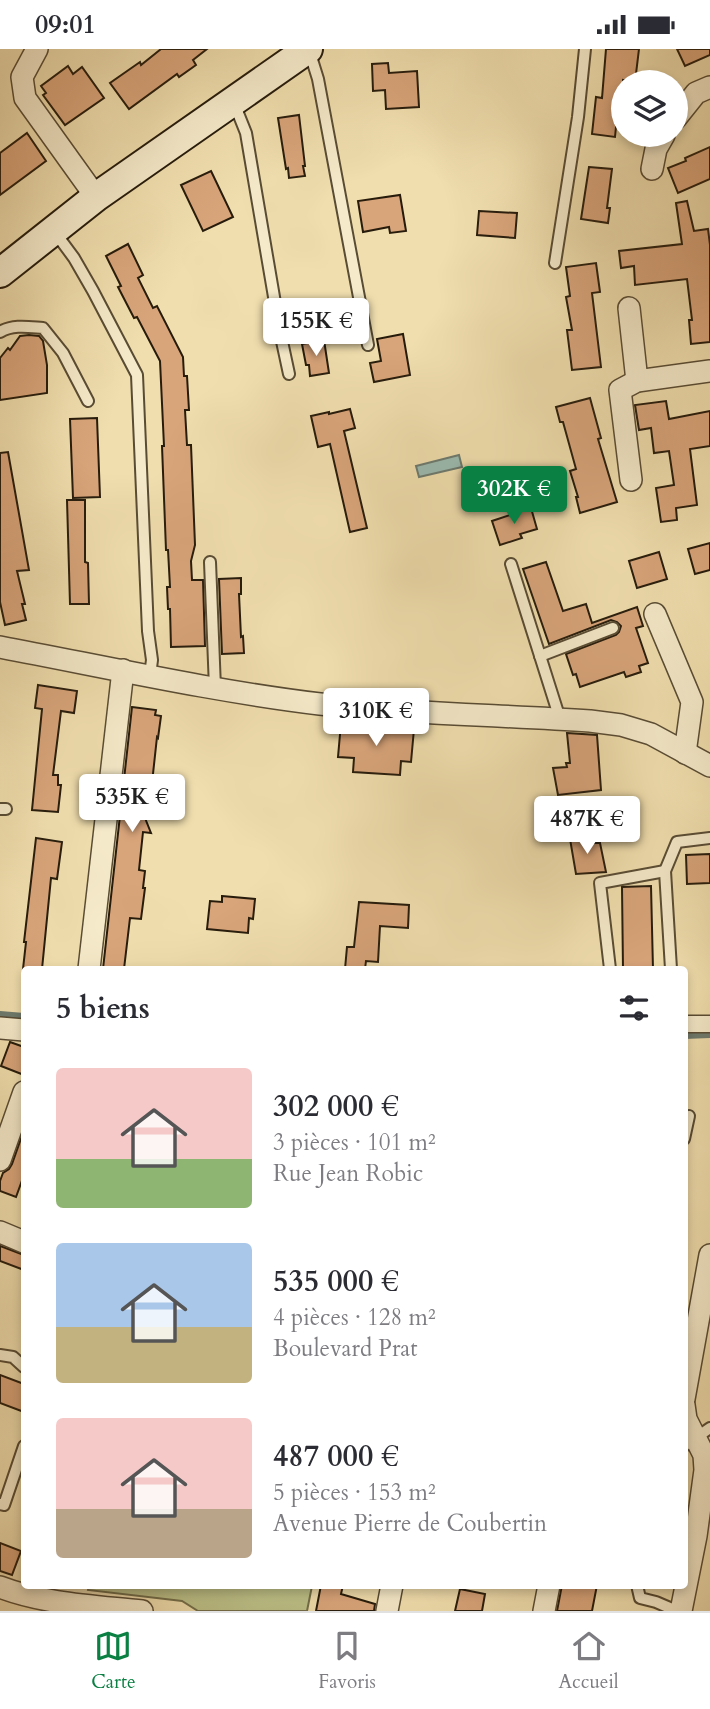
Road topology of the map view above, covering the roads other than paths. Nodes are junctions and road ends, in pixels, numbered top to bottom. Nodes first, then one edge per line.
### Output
1 (37, 49) edge
2 (585, 49) edge
3 (303, 51) edge
4 (710, 87) edge
5 (232, 100) junction
6 (688, 103) edge
7 (657, 147) edge
8 (652, 169) dead end
9 (96, 197) junction
10 (54, 231) junction
11 (555, 263) dead end
12 (0, 273) edge
13 (629, 308) dead end
14 (0, 332) edge
15 (368, 345) dead end
16 (710, 371) edge
17 (289, 374) dead end
18 (637, 381) junction
19 (88, 401) dead end
20 (631, 479) dead end
21 (210, 562) dead end
22 (511, 564) dead end
23 (656, 614) dead end
24 (613, 628) dead end
25 (0, 647) edge
26 (540, 656) junction
27 (123, 670) junction
28 (150, 675) junction
29 (215, 688) junction
30 (560, 719) junction
31 (685, 753) junction
32 (710, 766) edge
33 (710, 838) edge
34 (665, 871) junction
35 (89, 966) edge
36 (610, 966) edge
37 (671, 966) edge
38 (688, 1024) edge
39 (710, 1024) edge
40 (0, 1028) edge
41 (21, 1030) edge
42 (21, 1100) edge
43 (689, 1116) dead end
44 (688, 1121) edge
45 (0, 1160) edge
46 (0, 1232) edge
47 (21, 1241) edge
48 (710, 1255) edge
49 (705, 1312) edge
50 (0, 1355) edge
51 (21, 1364) edge
52 (688, 1382) edge
53 (696, 1437) edge
54 (21, 1455) edge
55 (0, 1504) edge
56 (703, 1537) edge
57 (688, 1583) edge
58 (0, 1587) edge
59 (391, 1589) edge
60 (548, 1589) edge
61 (638, 1589) edge
62 (686, 1589) edge
63 (73, 1594) edge
64 (142, 1611) edge
65 (387, 1611) edge
66 (544, 1611) edge
67 (679, 1611) edge

1 - 9 street
2 - 11 lane
3 - 5 main road
3 - 15 lane
4 - 6 street
5 - 9 main road
5 - 17 lane
7 - 8 street
9 - 10 main road
10 - 12 main road
10 - 28 lane
13 - 18 street
14 - 19 lane
16 - 18 street
18 - 20 street
21 - 29 lane
22 - 26 lane
23 - 31 street
24 - 26 lane
25 - 27 street
26 - 30 lane
27 - 28 street
27 - 35 street
28 - 29 street
29 - 30 street
30 - 31 street
31 - 32 street
33 - 34 lane
34 - 36 lane
34 - 37 lane
38 - 39 street
40 - 41 street
42 - 45 street
43 - 44 lane
46 - 47 street
48 - 49 street
49 - 52 street
50 - 51 lane
53 - 56 street
54 - 55 lane
56 - 57 street
58 - 63 street
59 - 65 street
60 - 66 street
61 - 67 lane
62 - 67 street
63 - 64 street

